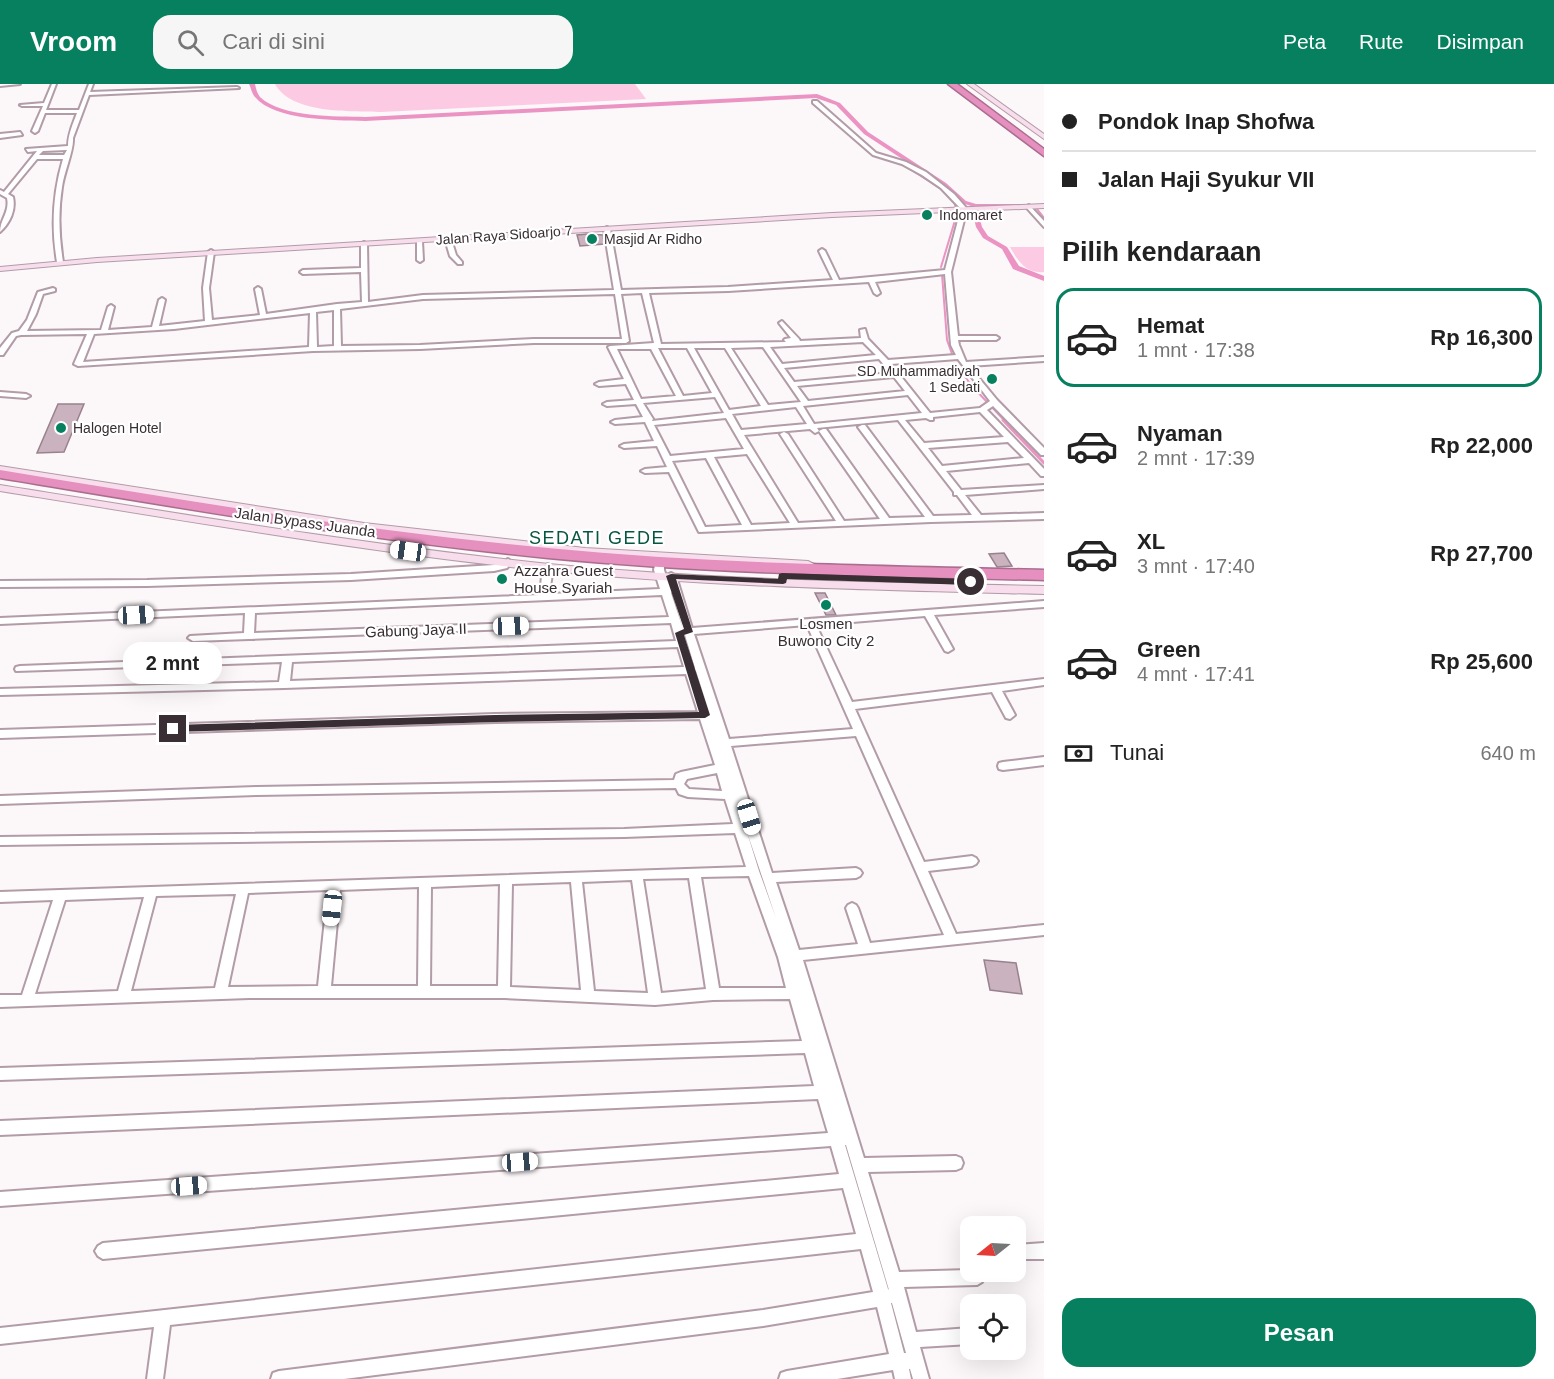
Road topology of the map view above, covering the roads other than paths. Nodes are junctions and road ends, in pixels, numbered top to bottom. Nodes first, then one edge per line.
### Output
1 (18, 84) edge
2 (54, 84) edge
3 (91, 84) edge
4 (952, 84) edge
5 (964, 84) edge
6 (970, 84) edge
7 (0, 85) edge
8 (237, 88) dead end
9 (85, 96) junction
10 (128, 97) dead end
11 (815, 102) dead end
12 (45, 104) junction
13 (22, 105) dead end
14 (80, 111) junction
15 (42, 112) junction
16 (34, 131) dead end
17 (20, 134) dead end
18 (1033, 135) junction
19 (0, 136) edge
20 (1020, 136) junction
21 (1044, 137) edge
22 (1044, 144) edge
23 (69, 148) junction
24 (28, 150) dead end
25 (41, 150) junction
26 (1044, 153) edge
27 (35, 157) junction
28 (67, 157) junction
29 (3, 193) edge
30 (1044, 206) edge
31 (1029, 207) junction
32 (964, 210) junction
33 (1044, 225) edge
34 (607, 229) junction
35 (0, 230) edge
36 (448, 239) junction
37 (419, 241) junction
38 (363, 244) junction
39 (822, 251) dead end
40 (211, 252) junction
41 (420, 260) dead end
42 (60, 262) junction
43 (460, 263) dead end
44 (0, 268) edge
45 (363, 270) junction
46 (303, 272) dead end
47 (948, 272) junction
48 (871, 280) junction
49 (837, 282) junction
50 (258, 289) dead end
51 (53, 290) dead end
52 (645, 291) junction
53 (616, 292) junction
54 (877, 293) dead end
55 (162, 300) dead end
56 (365, 303) junction
57 (337, 306) junction
58 (111, 307) dead end
59 (313, 309) junction
60 (263, 315) junction
61 (209, 322) junction
62 (782, 323) dead end
63 (155, 328) junction
64 (863, 330) dead end
65 (104, 332) junction
66 (21, 333) junction
67 (92, 333) junction
68 (854, 337) dead end
69 (954, 338) junction
70 (996, 338) dead end
71 (626, 340) junction
72 (797, 340) junction
73 (865, 340) junction
74 (656, 344) junction
75 (765, 345) junction
76 (688, 346) junction
77 (727, 346) junction
78 (338, 348) junction
79 (313, 349) junction
80 (0, 353) edge
81 (883, 359) junction
82 (1044, 359) edge
83 (962, 361) junction
84 (780, 366) junction
85 (896, 375) junction
86 (630, 381) junction
87 (599, 384) dead end
88 (791, 384) junction
89 (910, 393) junction
90 (0, 394) edge
91 (717, 395) junction
92 (26, 396) dead end
93 (681, 398) junction
94 (640, 401) junction
95 (608, 404) dead end
96 (802, 404) junction
97 (766, 408) junction
98 (988, 408) junction
99 (728, 414) junction
100 (930, 418) junction
101 (901, 420) junction
102 (650, 421) junction
103 (615, 422) dead end
104 (862, 427) junction
105 (817, 429) junction
106 (784, 434) junction
107 (740, 435) junction
108 (1010, 439) junction
109 (660, 443) junction
110 (624, 446) dead end
111 (921, 446) junction
112 (749, 451) junction
113 (1044, 453) edge
114 (710, 455) junction
115 (667, 459) junction
116 (1031, 460) junction
117 (0, 469) edge
118 (672, 469) junction
119 (939, 469) junction
120 (645, 471) dead end
121 (0, 474) edge
122 (1044, 474) edge
123 (0, 486) edge
124 (1044, 487) edge
125 (957, 493) junction
126 (153, 503) junction
127 (1044, 516) edge
128 (246, 518) junction
129 (979, 518) junction
130 (931, 519) junction
131 (887, 522) junction
132 (842, 524) junction
133 (796, 526) junction
134 (748, 528) junction
135 (690, 560) junction
136 (508, 562) junction
137 (548, 567) junction
138 (663, 570) junction
139 (1044, 571) edge
140 (1044, 575) edge
141 (955, 578) junction
142 (997, 582) junction
143 (0, 584) edge
144 (1044, 584) edge
145 (1044, 590) edge
146 (667, 592) junction
147 (544, 598) junction
148 (1044, 604) edge
149 (250, 610) junction
150 (928, 613) junction
151 (0, 621) edge
152 (810, 621) junction
153 (682, 632) junction
154 (249, 636) junction
155 (193, 638) dead end
156 (948, 649) dead end
157 (288, 657) junction
158 (20, 669) dead end
159 (692, 670) junction
160 (1044, 682) edge
161 (284, 685) junction
162 (995, 688) junction
163 (0, 692) edge
164 (850, 706) junction
165 (710, 715) junction
166 (1010, 715) dead end
167 (860, 732) junction
168 (0, 734) edge
169 (725, 743) junction
170 (1044, 761) edge
171 (1003, 766) dead end
172 (721, 768) junction
173 (679, 784) junction
174 (730, 795) junction
175 (0, 800) edge
176 (741, 828) junction
177 (0, 841) edge
178 (752, 844) junction
179 (972, 861) dead end
180 (920, 867) junction
181 (753, 871) junction
182 (694, 873) junction
183 (856, 873) dead end
184 (637, 876) junction
185 (576, 877) junction
186 (768, 878) junction
187 (506, 880) junction
188 (425, 883) junction
189 (334, 886) junction
190 (243, 890) junction
191 (152, 893) junction
192 (0, 897) edge
193 (60, 897) junction
194 (852, 908) dead end
195 (1044, 930) edge
196 (952, 938) junction
197 (866, 948) junction
198 (790, 956) junction
199 (324, 992) junction
200 (424, 992) junction
201 (504, 992) junction
202 (220, 993) junction
203 (794, 993) junction
204 (713, 994) junction
205 (123, 997) junction
206 (588, 997) junction
207 (655, 999) junction
208 (27, 1000) junction
209 (0, 1001) edge
210 (816, 1047) junction
211 (0, 1074) edge
212 (821, 1092) junction
213 (0, 1128) edge
214 (852, 1138) junction
215 (836, 1139) junction
216 (956, 1163) dead end
217 (859, 1165) junction
218 (848, 1180) junction
219 (0, 1199) edge
220 (864, 1241) junction
221 (103, 1251) dead end
222 (1044, 1251) edge
223 (1026, 1252) edge
224 (960, 1279) edge
225 (897, 1288) junction
226 (882, 1297) junction
227 (164, 1318) junction
228 (0, 1336) edge
229 (960, 1337) edge
230 (910, 1340) junction
231 (898, 1361) junction
232 (916, 1361) junction
233 (155, 1379) edge
234 (279, 1379) edge
235 (787, 1379) edge
236 (903, 1379) edge
237 (921, 1379) edge

1 - 7 street
2 - 12 street
3 - 9 street
4 - 20 highway
5 - 18 highway
6 - 21 street
8 - 9 street
9 - 10 street
9 - 14 street
11 - 32 street
12 - 13 street
12 - 15 street
14 - 15 street
14 - 23 street
15 - 16 street
17 - 19 street
18 - 20 highway
18 - 22 highway
20 - 26 highway
23 - 25 street
23 - 28 street
24 - 25 street
25 - 27 street
27 - 28 street
27 - 29 street
28 - 42 street
29 - 35 street
30 - 31 street, Jalan Raya Sidoarjo 7
31 - 32 street, Jalan Raya Sidoarjo 7
31 - 33 street
32 - 34 street, Jalan Raya Sidoarjo 7
32 - 47 street
34 - 36 street, Jalan Raya Sidoarjo 7
34 - 53 street
36 - 37 street, Jalan Raya Sidoarjo 7
36 - 43 street
37 - 38 street, Jalan Raya Sidoarjo 7
37 - 41 street
38 - 40 street, Jalan Raya Sidoarjo 7
38 - 45 street
39 - 49 street
40 - 42 street, Jalan Raya Sidoarjo 7
40 - 61 street
42 - 44 street, Jalan Raya Sidoarjo 7
45 - 46 street
45 - 56 street
47 - 48 street
47 - 69 street
48 - 49 street
48 - 54 street
49 - 52 street
50 - 60 street
51 - 66 street
52 - 53 street
52 - 74 street
53 - 56 street
53 - 71 street
55 - 63 street
56 - 57 street
57 - 59 street
57 - 78 street
58 - 65 street
59 - 60 street
59 - 79 street
60 - 61 street
61 - 63 street
62 - 72 street
63 - 65 street
64 - 73 street
65 - 67 street
66 - 67 street
66 - 80 street
67 - 79 street
68 - 72 street
69 - 70 street
69 - 83 street
71 - 74 street
71 - 78 street
72 - 74 street
73 - 75 street
73 - 81 street
74 - 76 street
74 - 86 street
74 - 93 street
75 - 77 street
75 - 84 street
76 - 77 street
76 - 91 street
77 - 97 street
78 - 79 street
81 - 83 street
81 - 84 street
81 - 85 street
82 - 83 street
83 - 98 street
84 - 88 street
85 - 88 street
85 - 89 street
86 - 87 street
86 - 94 street
88 - 96 street
89 - 96 street
89 - 100 street
90 - 92 street
91 - 93 street
91 - 99 street
93 - 94 street
94 - 95 street
94 - 102 street
96 - 97 street
96 - 105 street
97 - 99 street
98 - 100 street
98 - 108 street
98 - 113 street
99 - 102 street
99 - 107 street
100 - 101 street
101 - 104 street
101 - 105 street
101 - 111 street
102 - 103 street
102 - 109 street
104 - 105 street
104 - 130 street
105 - 106 street
105 - 107 street
105 - 131 street
106 - 107 street
106 - 132 street
107 - 112 street
108 - 111 street
108 - 116 street
109 - 110 street
109 - 115 street
111 - 119 street
112 - 114 street
112 - 133 street
114 - 115 street
114 - 134 street
115 - 118 street
116 - 119 street
116 - 122 street
117 - 126 street
118 - 120 street
118 - 134 street
119 - 125 street
121 - 126 highway, Jalan Bypass Juanda
123 - 126 highway, Jalan Bypass Juanda
124 - 125 street
125 - 129 street
126 - 128 highway, Jalan Bypass Juanda
126 - 128 street
127 - 129 street
128 - 135 street
128 - 136 street
128 - 138 highway, Jalan Bypass Juanda
129 - 130 street
130 - 131 street
131 - 132 street
132 - 133 street
133 - 134 street
135 - 138 highway, Jalan Bypass Juanda
135 - 141 highway, Jalan Bypass Juanda
136 - 137 street
136 - 143 street
137 - 138 street
137 - 147 street
138 - 141 highway, Jalan Bypass Juanda
138 - 146 street
138 - 153 street
139 - 141 street
140 - 142 highway, Jalan Bypass Juanda
141 - 142 highway, Jalan Bypass Juanda
142 - 144 highway, Jalan Bypass Juanda
142 - 145 street
146 - 147 street
146 - 153 street
147 - 149 street
148 - 150 street
149 - 151 street
149 - 154 street
150 - 152 street
150 - 156 street
152 - 153 street
152 - 164 street
153 - 154 street, Gabung Jaya II
153 - 157 street
153 - 159 street
153 - 165 street
154 - 155 street, Gabung Jaya II
157 - 158 street
157 - 161 street
159 - 161 street
159 - 165 street
160 - 162 street
161 - 163 street
162 - 164 street
162 - 166 street
164 - 167 street
165 - 168 street
165 - 169 street
165 - 172 street
167 - 169 street
167 - 180 street
169 - 178 street
170 - 171 street
172 - 173 street
172 - 174 street
173 - 174 street
173 - 175 street
174 - 176 street
176 - 177 street
176 - 178 street
178 - 181 street
178 - 186 street
179 - 180 street
180 - 196 street
181 - 182 street
181 - 198 street
182 - 184 street
182 - 204 street
183 - 186 street
184 - 185 street
184 - 207 street
185 - 187 street
185 - 206 street
186 - 198 street
187 - 188 street
187 - 201 street
188 - 189 street
188 - 200 street
189 - 190 street
189 - 199 street
190 - 191 street
190 - 202 street
191 - 193 street
191 - 205 street
192 - 193 street
193 - 208 street
194 - 197 street
195 - 196 street
196 - 197 street
197 - 198 street
198 - 203 street
198 - 210 street
199 - 200 street
199 - 202 street
200 - 201 street
201 - 206 street
202 - 205 street
203 - 204 street
203 - 210 street
204 - 207 street
205 - 208 street
206 - 207 street
208 - 209 street
210 - 211 street
210 - 212 street
210 - 214 street
212 - 213 street
212 - 215 street
214 - 215 street
214 - 217 street
215 - 218 street
215 - 219 street
216 - 217 street
217 - 225 street
218 - 220 street
218 - 221 street
220 - 226 street
220 - 227 street
222 - 223 street
224 - 225 street
225 - 226 street
225 - 230 street
226 - 231 street
226 - 234 street
227 - 228 street
227 - 233 street
229 - 230 street
230 - 232 street
231 - 232 street
231 - 235 street
231 - 236 street
232 - 237 street

